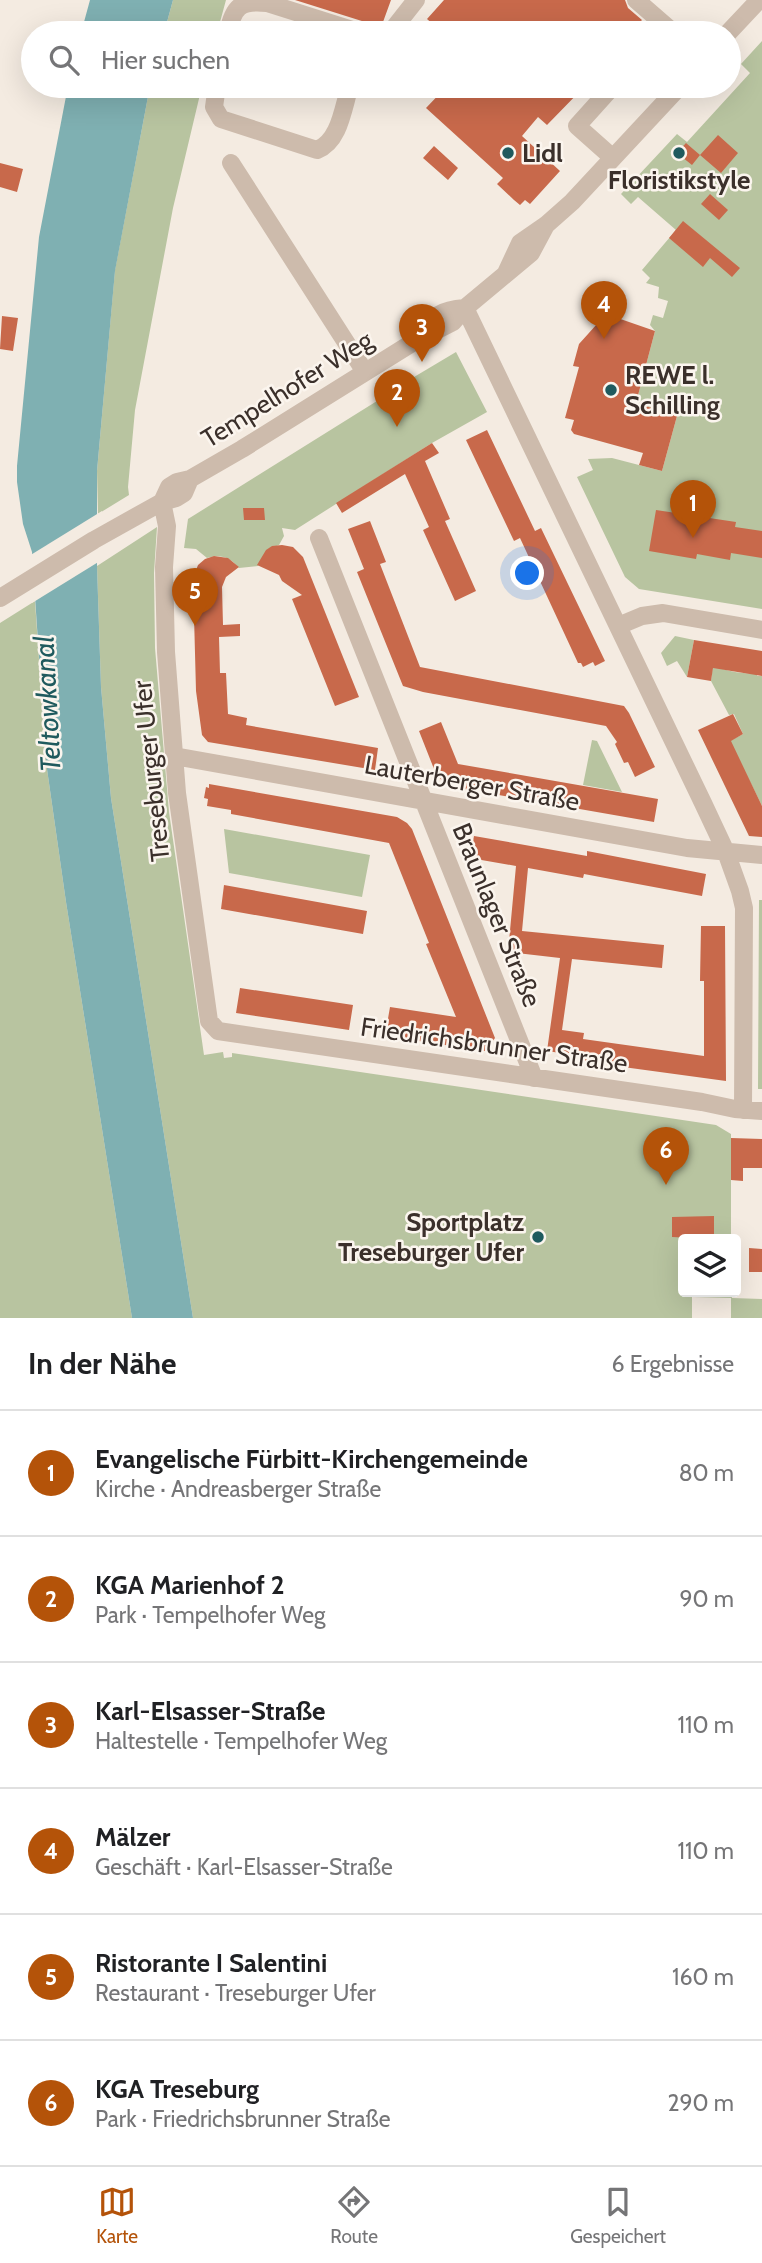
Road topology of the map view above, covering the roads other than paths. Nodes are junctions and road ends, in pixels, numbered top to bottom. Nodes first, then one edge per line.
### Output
1 (636, 0) edge
2 (759, 0) edge
3 (411, 4) edge
4 (232, 21) edge
5 (323, 21) edge
6 (399, 21) edge
7 (660, 21) edge
8 (739, 21) edge
9 (215, 98) edge
10 (346, 98) edge
11 (602, 98) edge
12 (669, 98) edge
13 (613, 158) junction
14 (231, 163) dead end
15 (465, 308) junction
16 (365, 372) junction
17 (162, 502) junction
18 (319, 538) dead end
19 (1, 598) edge
20 (618, 626) junction
21 (762, 630) edge
22 (174, 757) junction
23 (424, 801) junction
24 (726, 852) junction
25 (762, 855) edge
26 (218, 1031) joint
27 (534, 1077) junction
28 (743, 1111) junction
29 (762, 1111) edge

1 - 7 street
2 - 8 street
3 - 6 street
4 - 5 street
9 - 10 street
11 - 13 street
12 - 13 street, Tempelhofer Weg
13 - 15 street, Tempelhofer Weg
14 - 16 street
15 - 16 street, Tempelhofer Weg
15 - 20 street
16 - 17 street, Tempelhofer Weg
17 - 19 street, Tempelhofer Weg
17 - 22 street, Treseburger Ufer
18 - 23 street, Braunlager Straße
20 - 21 street
20 - 24 street
22 - 23 street, Lauterberger Straße
22 - 26 street, Treseburger Ufer
23 - 24 street, Lauterberger Straße
23 - 27 street, Braunlager Straße
24 - 25 street, Lauterberger Straße
24 - 28 street
26 - 27 street, Friedrichsbrunner Straße
27 - 28 street, Friedrichsbrunner Straße
28 - 29 street, Friedrichsbrunner Straße

